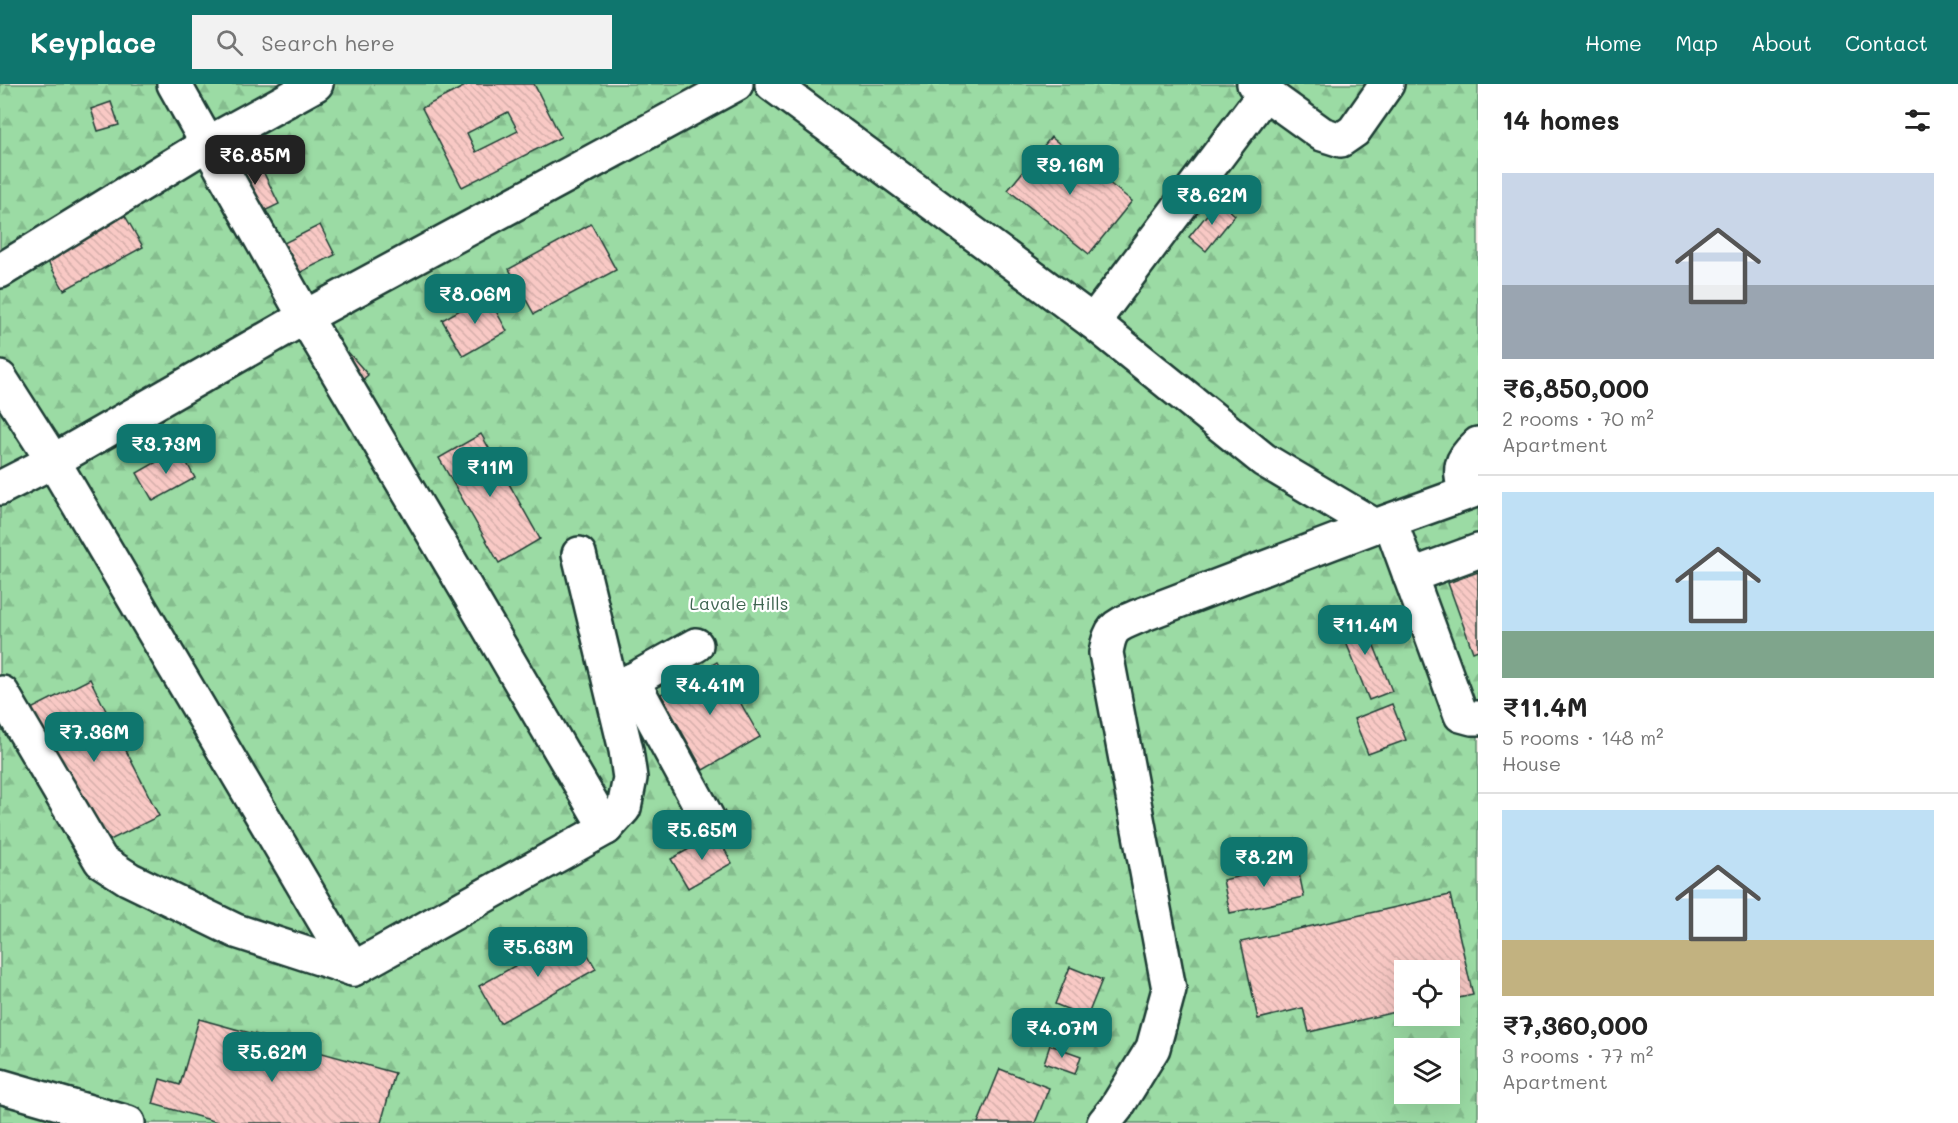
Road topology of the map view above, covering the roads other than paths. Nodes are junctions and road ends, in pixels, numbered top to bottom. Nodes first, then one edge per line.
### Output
1 (174, 84) edge
2 (316, 84) edge
3 (736, 84) edge
4 (772, 84) edge
5 (1387, 84) edge
6 (1259, 89) edge
7 (207, 144) junction
8 (0, 271) edge
9 (304, 317) junction
10 (1093, 322) junction
11 (0, 378) edge
12 (1478, 444) edge
13 (52, 461) junction
14 (0, 488) edge
15 (1472, 491) edge
16 (1382, 524) junction
17 (1478, 551) edge
18 (579, 555) dead end
19 (1410, 576) junction
20 (696, 645) dead end
21 (622, 686) junction
22 (2, 693) dead end
23 (1478, 718) edge
24 (710, 823) dead end
25 (606, 828) junction
26 (353, 969) junction
27 (0, 1086) edge
28 (128, 1123) edge
29 (1104, 1123) edge

1 - 7 lane
2 - 7 lane
3 - 9 lane
4 - 10 lane
5 - 6 lane
6 - 10 lane
7 - 8 lane
7 - 9 lane
9 - 13 lane
9 - 25 lane
10 - 16 lane
11 - 13 lane
12 - 15 lane
13 - 14 lane
13 - 26 lane
15 - 16 lane
16 - 19 lane
16 - 29 lane
17 - 19 lane
18 - 21 lane
19 - 23 lane
20 - 21 lane
21 - 24 lane
21 - 25 lane
22 - 26 lane
25 - 26 lane
27 - 28 lane

